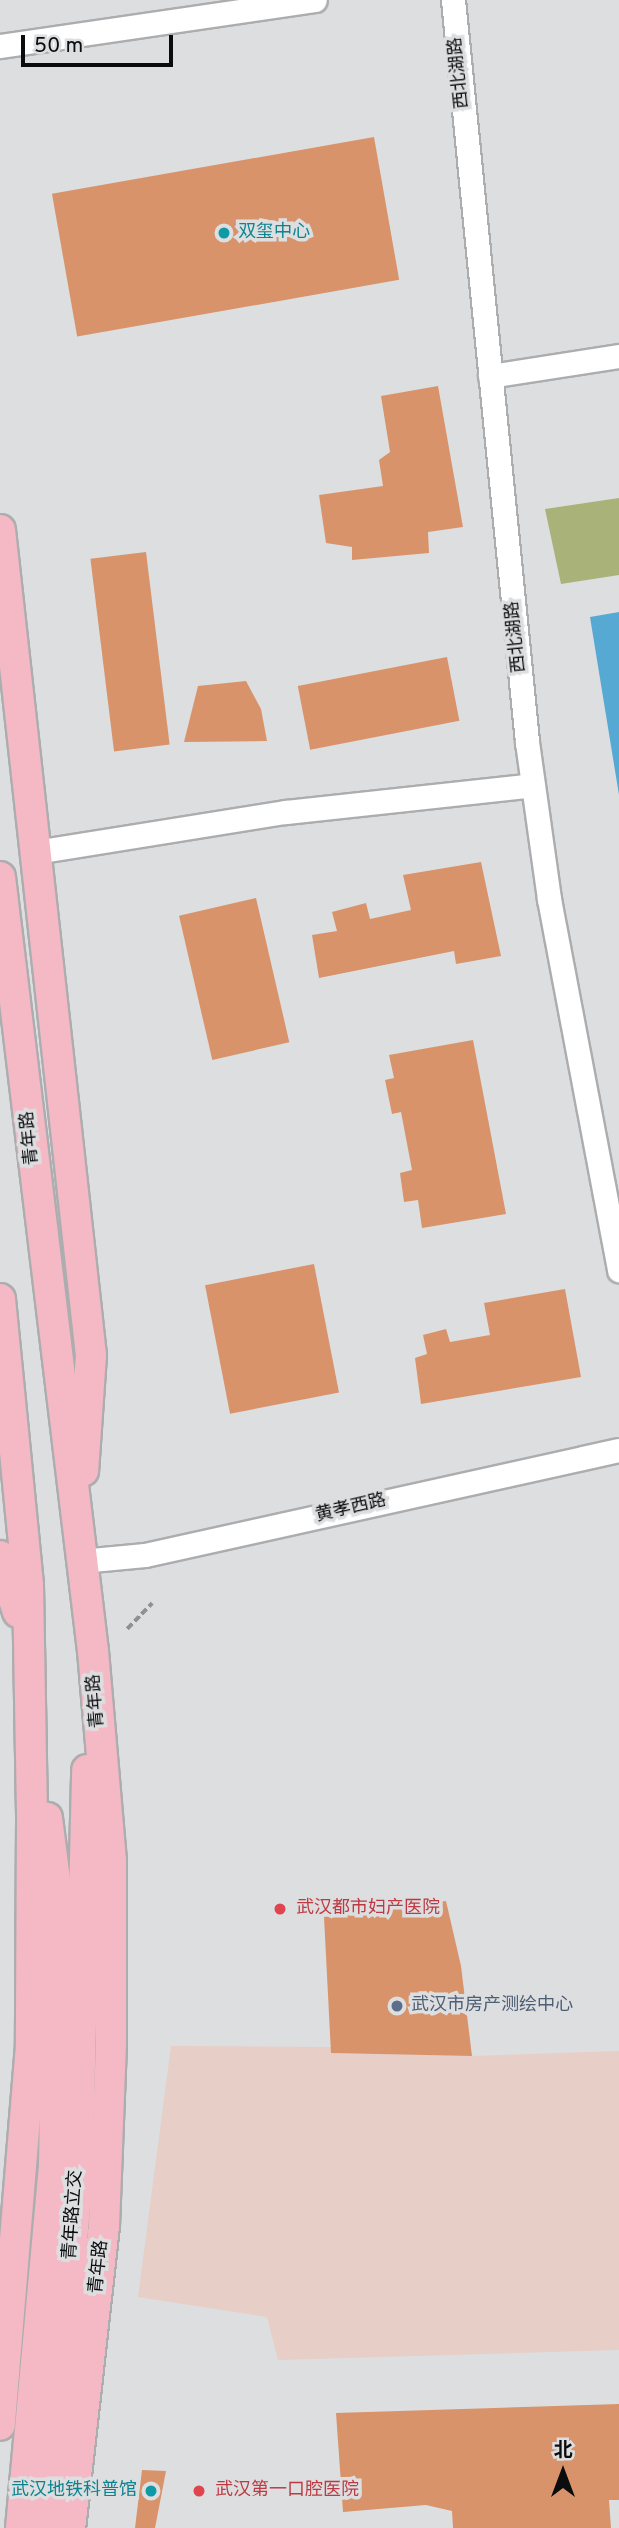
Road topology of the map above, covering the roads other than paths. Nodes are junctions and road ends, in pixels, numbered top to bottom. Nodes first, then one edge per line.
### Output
1 (315, 0) edge
2 (453, 0) edge
3 (0, 46) edge
4 (619, 356) edge
5 (490, 376) junction
6 (0, 530) edge
7 (533, 785) junction
8 (35, 852) junction
9 (0, 877) edge
10 (619, 1269) edge
11 (0, 1299) edge
12 (619, 1450) edge
13 (80, 1550) junction
14 (0, 1556) edge
15 (13, 1593) edge
16 (93, 1651) junction
17 (30, 1663) junction
18 (69, 1902) junction
19 (11, 2199) edge
20 (0, 2425) edge
21 (21, 2528) edge
22 (48, 2528) edge
23 (70, 2528) edge

1 - 3 street
2 - 5 street, 西北湖路
4 - 5 street
5 - 7 street, 西北湖路
6 - 8 main road
7 - 8 street
7 - 10 street, 西北湖路
8 - 13 main road
9 - 13 main road, 青年路
11 - 15 main road
12 - 13 street, 黄孝西路
13 - 16 main road, 青年路
14 - 15 main road
15 - 17 main road
16 - 18 main road
16 - 23 main road, 青年路
17 - 18 main road
17 - 19 main road
18 - 21 main road, 青年路立交
18 - 22 main road, 青年路立交
19 - 20 main road

